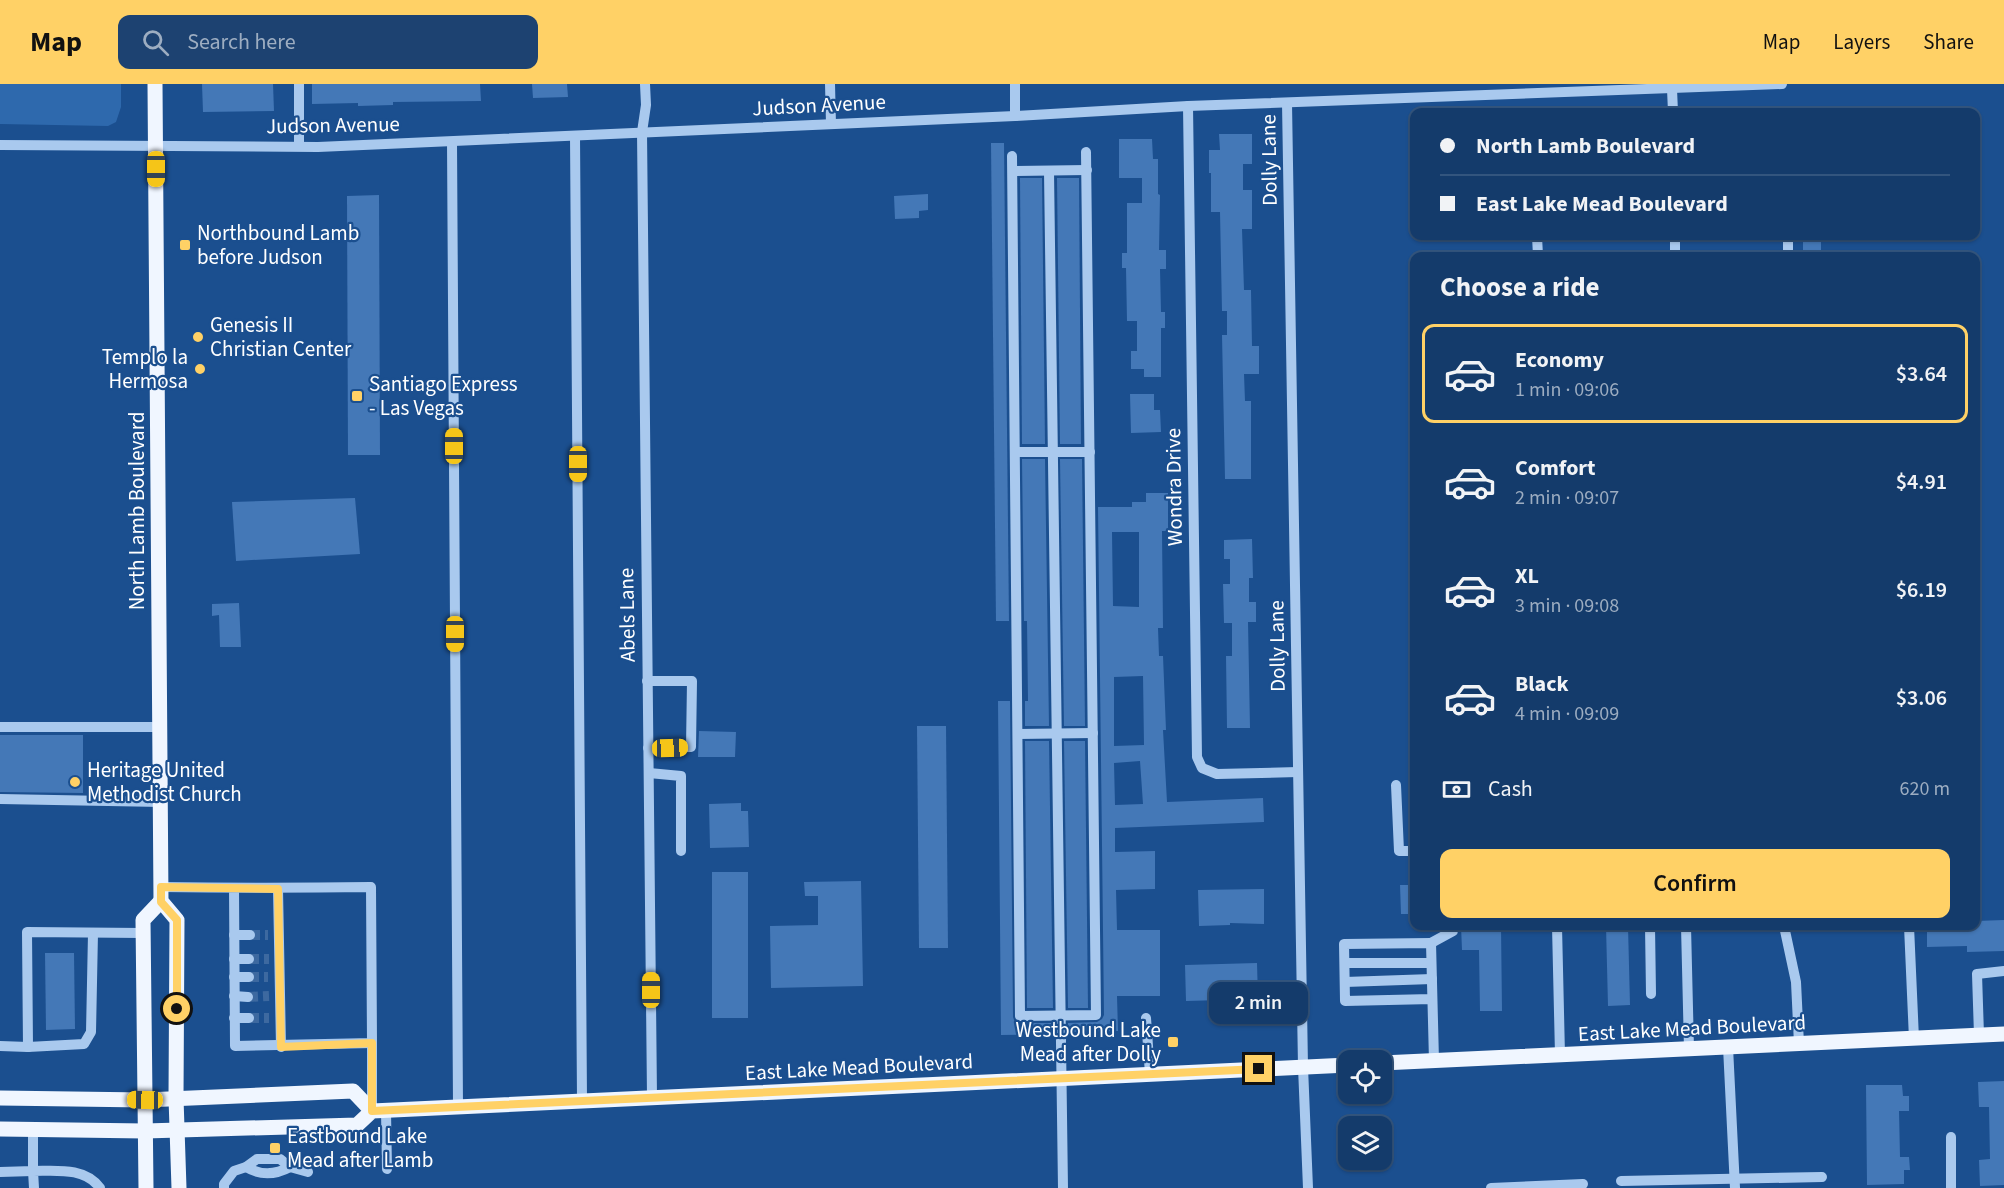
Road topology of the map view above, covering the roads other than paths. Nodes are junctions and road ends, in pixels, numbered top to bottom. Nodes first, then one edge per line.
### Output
1 (155, 84) edge
2 (298, 84) edge
3 (645, 84) edge
4 (830, 84) edge
5 (1015, 84) edge
6 (1782, 84) edge
7 (1734, 85) edge
8 (1588, 88) edge
9 (1672, 88) junction
10 (1287, 103) junction
11 (1188, 106) junction
12 (1672, 108) edge
13 (1015, 116) junction
14 (831, 124) junction
15 (642, 132) junction
16 (575, 136) junction
17 (452, 142) junction
18 (0, 145) edge
19 (155, 146) junction
20 (299, 146) junction
21 (1086, 152) dead end
22 (1012, 156) dead end
23 (1087, 170) junction
24 (1013, 171) junction
25 (1049, 171) junction
26 (1015, 452) junction
27 (1053, 452) junction
28 (1090, 452) junction
29 (648, 681) junction
30 (0, 727) edge
31 (160, 727) junction
32 (1093, 733) junction
33 (1018, 734) junction
34 (1056, 734) junction
35 (648, 748) junction
36 (1298, 772) junction
37 (649, 773) junction
38 (1396, 785) dead end
39 (0, 800) edge
40 (162, 802) junction
41 (681, 851) dead end
42 (1410, 851) edge
43 (234, 888) junction
44 (278, 889) junction
45 (161, 894) junction
46 (1453, 930) edge
47 (1557, 930) edge
48 (1650, 930) edge
49 (1686, 930) edge
50 (1785, 930) edge
51 (1909, 930) edge
52 (93, 933) junction
53 (143, 933) junction
54 (234, 935) junction
55 (250, 935) tunnel mouth
56 (1431, 943) junction
57 (234, 959) junction
58 (249, 959) tunnel mouth
59 (1345, 963) junction
60 (1431, 963) junction
61 (2004, 971) edge
62 (234, 977) junction
63 (249, 977) tunnel mouth
64 (1432, 980) junction
65 (1345, 982) junction
66 (1651, 994) dead end
67 (234, 996) junction
68 (248, 997) tunnel mouth
69 (1432, 999) junction
70 (1060, 1016) junction
71 (234, 1018) junction
72 (249, 1018) tunnel mouth
73 (269, 1018) tunnel mouth
74 (281, 1018) junction
75 (1146, 1018) dead end
76 (2004, 1034) edge
77 (1979, 1035) junction
78 (1914, 1039) junction
79 (372, 1043) junction
80 (1799, 1044) junction
81 (0, 1046) edge
82 (28, 1047) junction
83 (281, 1047) junction
84 (1728, 1047) junction
85 (1689, 1049) junction
86 (1560, 1055) junction
87 (1434, 1061) junction
88 (1392, 1063) edge
89 (1338, 1065) edge
90 (1303, 1067) junction
91 (1150, 1074) junction
92 (1060, 1078) junction
93 (652, 1097) junction
94 (0, 1098) edge
95 (176, 1098) junction
96 (145, 1100) junction
97 (582, 1100) junction
98 (458, 1106) junction
99 (379, 1111) junction
100 (0, 1129) edge
101 (33, 1130) junction
102 (145, 1131) junction
103 (177, 1131) junction
104 (1951, 1137) dead end
105 (387, 1169) dead end
106 (0, 1172) edge
107 (33, 1172) junction
108 (308, 1172) dead end
109 (1822, 1177) dead end
110 (1621, 1181) dead end
111 (1735, 1183) edge
112 (1583, 1184) dead end
113 (1516, 1187) edge
114 (34, 1188) edge
115 (100, 1188) edge
116 (146, 1188) edge
117 (179, 1188) edge
118 (224, 1188) edge
119 (1063, 1188) edge
120 (1308, 1188) edge
121 (1491, 1188) edge
122 (1951, 1188) edge

1 - 19 main road, North Lamb Boulevard
2 - 20 street
3 - 15 street, Abels Lane
4 - 14 street
5 - 13 street
6 - 7 street, Judson Avenue
7 - 9 street, Judson Avenue
8 - 9 street, Judson Avenue
8 - 10 street, Judson Avenue
9 - 12 street
10 - 11 street, Judson Avenue
10 - 36 street, Dolly Lane
11 - 13 street, Judson Avenue
11 - 36 street, Wondra Drive
13 - 14 street, Judson Avenue
14 - 15 street, Judson Avenue
15 - 16 street, Judson Avenue
15 - 29 street, Abels Lane
16 - 17 street, Judson Avenue
16 - 97 street
17 - 20 street, Judson Avenue
17 - 98 street
18 - 19 street, Judson Avenue
19 - 20 street, Judson Avenue
19 - 31 main road, North Lamb Boulevard
21 - 23 street
22 - 24 street
23 - 25 street
23 - 28 street
24 - 25 street
24 - 26 street
25 - 27 street
26 - 27 street
26 - 33 street
27 - 28 street
27 - 34 street
28 - 32 street
29 - 35 street, Abels Lane
29 - 35 street
30 - 31 street
31 - 40 main road, North Lamb Boulevard
32 - 34 street
32 - 70 street
33 - 34 street
33 - 70 street
34 - 70 street
35 - 37 street, Abels Lane
36 - 90 street, Dolly Lane
37 - 41 street
37 - 93 street, Abels Lane
38 - 42 street
39 - 40 street
40 - 45 main road, North Lamb Boulevard
43 - 44 street
43 - 45 street
43 - 54 street
44 - 74 street
44 - 79 street
45 - 53 main road
45 - 95 main road
46 - 56 street
47 - 86 street
48 - 66 street
49 - 85 street
50 - 80 street
51 - 78 street
52 - 53 street
52 - 82 street
52 - 82 street
53 - 96 main road
54 - 55 street
54 - 57 street
56 - 59 street
56 - 60 street
57 - 58 street
57 - 62 street
59 - 60 street
59 - 65 street
60 - 64 street
61 - 77 street
62 - 63 street
62 - 67 street
64 - 65 street
64 - 69 street
65 - 69 street
67 - 68 street
67 - 71 street
69 - 87 street
70 - 92 street
71 - 72 street
71 - 83 street
73 - 74 street
74 - 83 street
75 - 91 street
76 - 77 main road, East Lake Mead Boulevard
77 - 78 main road, East Lake Mead Boulevard
78 - 80 main road, East Lake Mead Boulevard
79 - 83 street
79 - 99 street
80 - 84 main road, East Lake Mead Boulevard
81 - 82 street
84 - 85 main road, East Lake Mead Boulevard
84 - 111 street
85 - 86 main road, East Lake Mead Boulevard
86 - 87 main road, East Lake Mead Boulevard
87 - 88 main road, East Lake Mead Boulevard
89 - 90 main road, East Lake Mead Boulevard
90 - 91 main road, East Lake Mead Boulevard
90 - 120 street, Dolly Lane
91 - 92 main road, East Lake Mead Boulevard
92 - 93 main road, East Lake Mead Boulevard
92 - 119 street
93 - 97 main road, East Lake Mead Boulevard
94 - 96 main road
95 - 96 main road
95 - 99 main road
95 - 103 main road
96 - 102 main road
97 - 98 main road, East Lake Mead Boulevard
98 - 99 main road, East Lake Mead Boulevard
99 - 103 main road, East Lake Mead Boulevard
99 - 105 street
100 - 101 main road, East Lake Mead Boulevard
101 - 102 main road, East Lake Mead Boulevard
101 - 107 street
102 - 103 main road, East Lake Mead Boulevard
102 - 116 main road
103 - 117 main road
104 - 122 street
106 - 107 street
107 - 114 street
107 - 115 street
108 - 118 street
109 - 111 street
110 - 111 street
112 - 113 street
113 - 121 street

